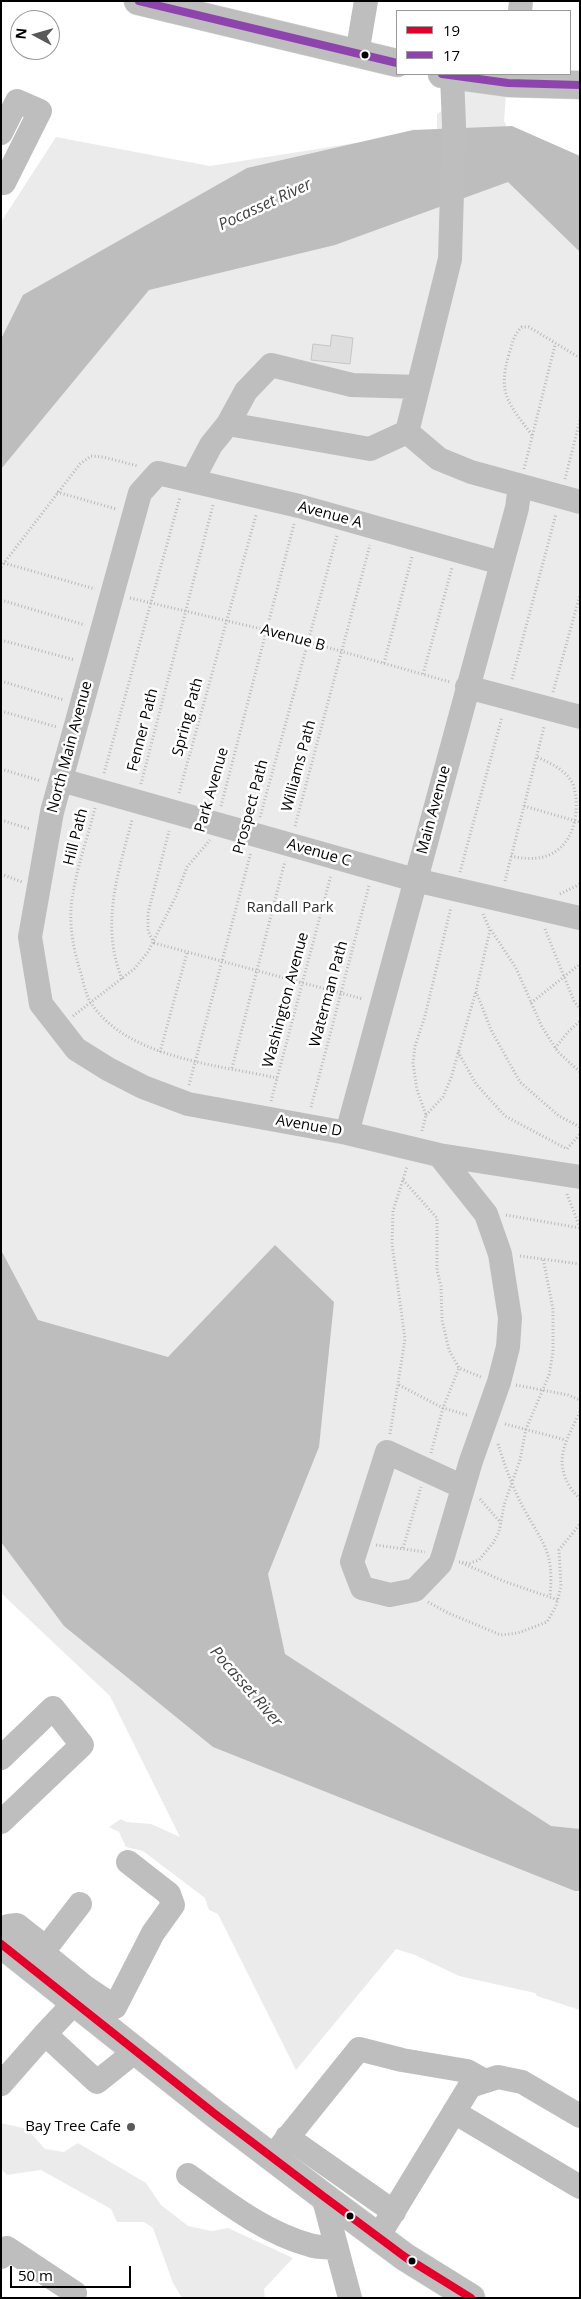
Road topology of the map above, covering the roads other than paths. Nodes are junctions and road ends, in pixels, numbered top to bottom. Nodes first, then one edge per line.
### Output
1 (138, 1) edge
2 (366, 1) edge
3 (210, 10) edge
4 (357, 54) junction
5 (396, 63) edge
6 (447, 75) edge
7 (509, 79) edge
8 (580, 86) edge
9 (1, 133) edge
10 (1, 182) edge
11 (418, 387) junction
12 (228, 424) junction
13 (407, 432) junction
14 (158, 473) joint
15 (188, 480) junction
16 (520, 486) junction
17 (570, 500) edge
18 (501, 563) junction
19 (467, 687) junction
20 (580, 717) edge
21 (60, 783) junction
22 (415, 880) junction
23 (580, 918) edge
24 (58, 1027) joint
25 (347, 1133) junction
26 (439, 1154) junction
27 (580, 1177) edge
28 (464, 1487) junction
29 (1, 1758) edge
30 (1, 1822) edge
31 (128, 1862) dead end
32 (80, 1904) dead end
33 (1, 1935) edge
34 (1, 1944) edge
35 (46, 1948) junction
36 (80, 1994) junction
37 (115, 2008) junction
38 (45, 2034) junction
39 (128, 2043) junction
40 (485, 2081) junction
41 (1, 2084) edge
42 (454, 2112) junction
43 (580, 2116) edge
44 (280, 2147) junction
45 (188, 2175) dead end
46 (580, 2187) edge
47 (323, 2196) junction
48 (394, 2212) junction
49 (378, 2237) junction
50 (337, 2248) junction
51 (1, 2257) edge
52 (71, 2298) edge
53 (350, 2298) edge
54 (471, 2298) edge

1 - 3 main road
2 - 4 street
3 - 4 main road
4 - 5 main road
6 - 7 main road
6 - 11 street
7 - 8 main road
9 - 10 street
11 - 12 street
11 - 13 street
12 - 13 street
12 - 15 street
13 - 16 street
14 - 15 street, Avenue A
14 - 21 street, North Main Avenue
15 - 18 street, Avenue A
16 - 17 street
16 - 18 street, Main Avenue
18 - 19 street, Main Avenue
19 - 20 street
19 - 22 street, Main Avenue
21 - 22 street, Avenue C
21 - 24 street, North Main Avenue
22 - 23 street, Avenue C
22 - 25 street, Main Avenue
24 - 25 street, Avenue D
25 - 26 street, Avenue D
26 - 27 street, Avenue D
26 - 28 street
28 - 28 street
29 - 30 street
31 - 37 street
32 - 35 street
33 - 35 street
34 - 36 main road
35 - 36 street
36 - 37 street
36 - 38 street
36 - 39 main road
37 - 39 street
38 - 39 street
38 - 41 street
39 - 44 main road
40 - 42 street
40 - 43 street
40 - 44 street
42 - 46 street
42 - 48 street
44 - 47 main road
44 - 48 street
45 - 50 street
47 - 49 main road
47 - 50 street
48 - 49 street
49 - 54 main road
50 - 53 street
51 - 52 street

